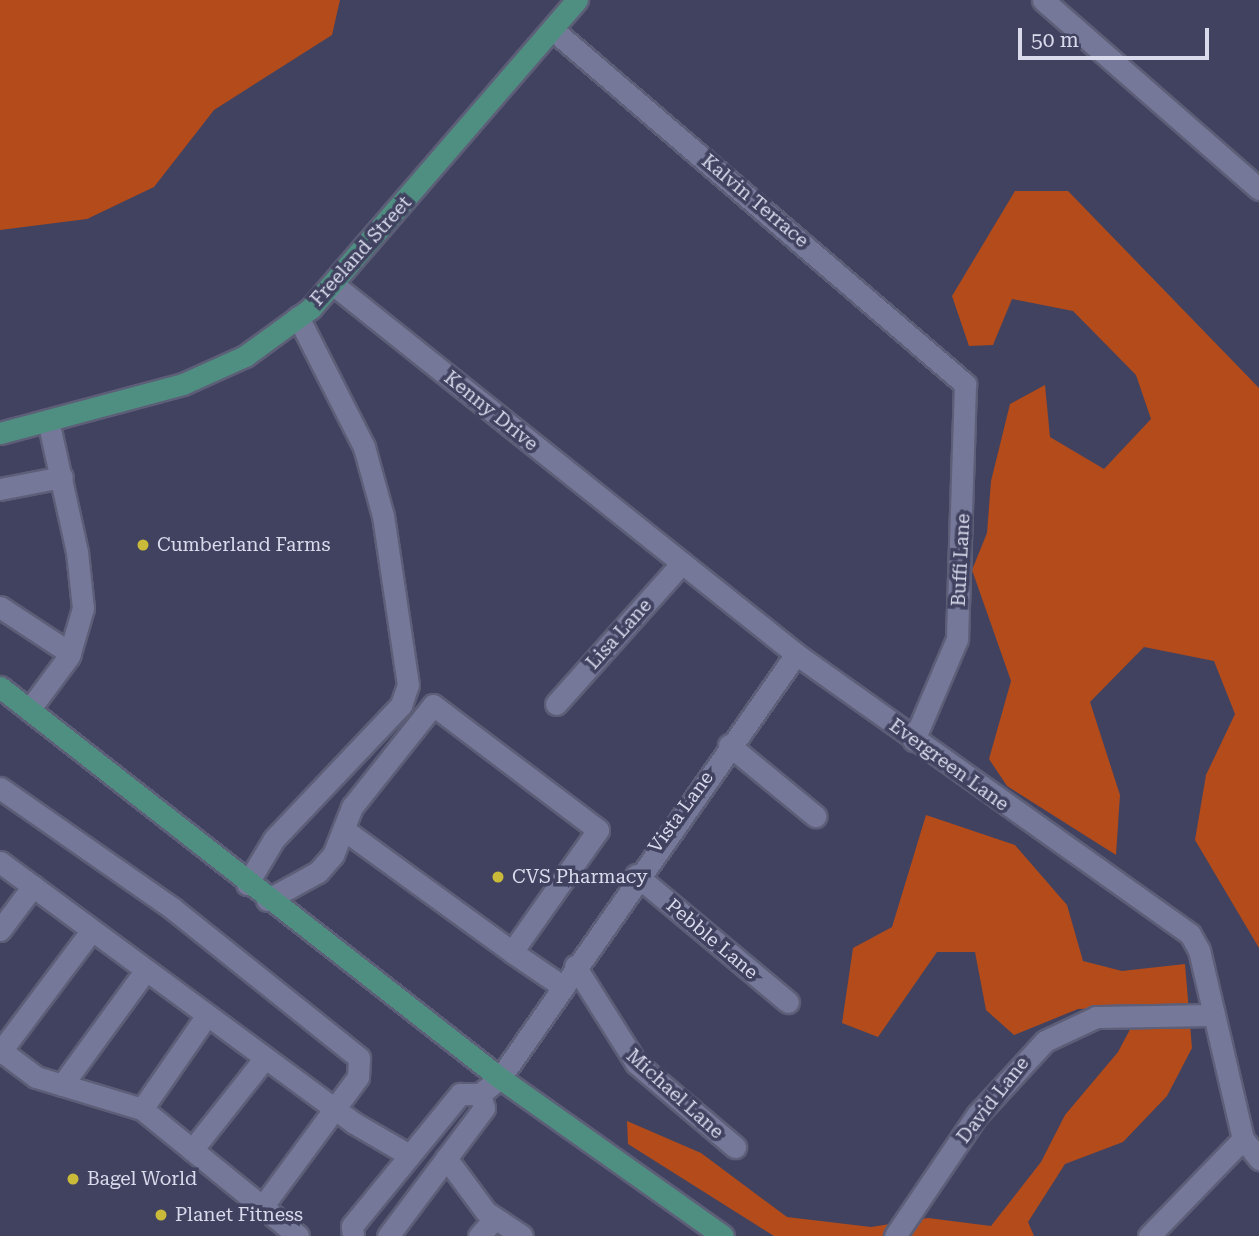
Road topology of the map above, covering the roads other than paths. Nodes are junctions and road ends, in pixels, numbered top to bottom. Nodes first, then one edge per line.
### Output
1 (577, 0) edge
2 (1043, 0) edge
3 (552, 29) junction
4 (1259, 189) edge
5 (334, 285) junction
6 (298, 317) junction
7 (958, 373) joint
8 (48, 420) junction
9 (0, 433) edge
10 (62, 477) junction
11 (0, 489) edge
12 (648, 536) joint
13 (682, 563) junction
14 (0, 607) edge
15 (70, 653) junction
16 (796, 653) junction
17 (0, 687) edge
18 (556, 704) dead end
19 (29, 710) junction
20 (915, 740) junction
21 (729, 745) junction
22 (0, 788) edge
23 (815, 816) dead end
24 (347, 832) junction
25 (0, 862) edge
26 (636, 875) junction
27 (247, 884) junction
28 (33, 886) junction
29 (267, 900) junction
30 (0, 930) edge
31 (92, 930) junction
32 (512, 952) junction
33 (575, 966) junction
34 (146, 970) junction
35 (562, 986) junction
36 (788, 1002) dead end
37 (207, 1015) junction
38 (1213, 1015) junction
39 (1, 1050) edge
40 (265, 1058) junction
41 (500, 1078) junction
42 (62, 1085) junction
43 (480, 1094) junction
44 (142, 1109) junction
45 (336, 1110) junction
46 (1243, 1139) junction
47 (735, 1147) dead end
48 (192, 1150) junction
49 (410, 1155) junction
50 (446, 1158) junction
51 (1259, 1159) edge
52 (262, 1207) junction
53 (490, 1215) junction
54 (298, 1236) edge
55 (353, 1236) edge
56 (388, 1236) edge
57 (479, 1236) edge
58 (522, 1236) edge
59 (723, 1236) edge
60 (895, 1236) edge
61 (1149, 1236) edge

1 - 3 main road, Freeland Street
2 - 4 street
3 - 5 main road, Freeland Street
3 - 7 street, Kalvin Terrace
5 - 6 main road, Freeland Street
5 - 12 street, Kenny Drive
6 - 8 main road, Freeland Street
6 - 27 street
7 - 20 street, Buffi Lane
8 - 9 main road, Freeland Street
8 - 10 street
10 - 11 street
10 - 15 street
12 - 13 street, Evergreen Lane
13 - 16 street, Evergreen Lane
13 - 18 street, Lisa Lane
14 - 15 street
15 - 19 street
16 - 20 street, Evergreen Lane
16 - 21 street, Vista Lane
17 - 19 main road
19 - 27 main road
20 - 38 street, Evergreen Lane
21 - 23 street
21 - 26 street, Vista Lane
22 - 45 street
24 - 29 street
24 - 32 street
24 - 32 street
25 - 28 street
26 - 33 street, Vista Lane
26 - 36 street, Pebble Lane
27 - 29 main road
28 - 30 street
28 - 31 street
29 - 41 main road
31 - 34 street
31 - 39 street
32 - 35 street
33 - 35 street, Vista Lane
33 - 47 street, Michael Lane
34 - 37 street
34 - 42 street
35 - 41 street, Vista Lane
37 - 40 street
37 - 44 street
38 - 46 street, Evergreen Lane
38 - 60 street, David Lane
39 - 42 street
40 - 45 street
40 - 48 street
41 - 43 street, Vista Lane
41 - 59 main road
42 - 44 street
43 - 49 street, Vista Lane
43 - 50 street
44 - 48 street
45 - 49 street
45 - 52 street
46 - 51 street
46 - 61 street
48 - 52 street
49 - 55 street
50 - 53 street
50 - 56 street
52 - 54 street
53 - 57 street
53 - 58 street

